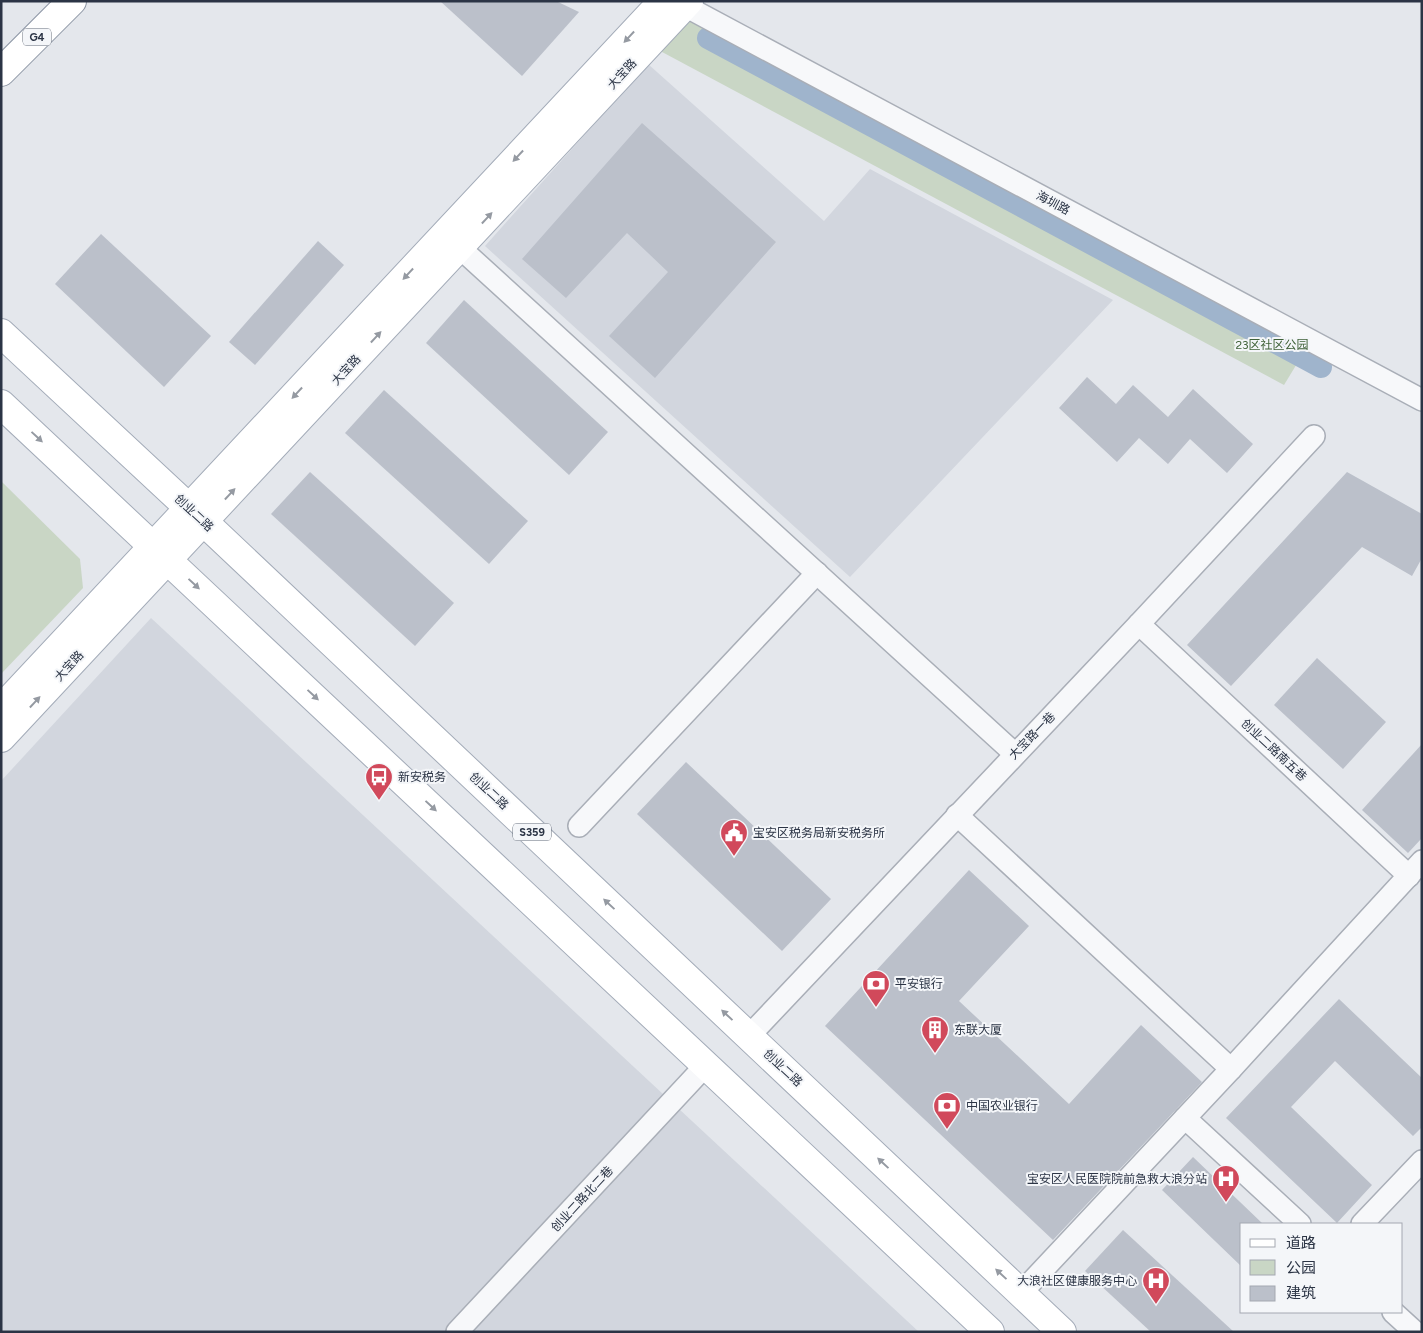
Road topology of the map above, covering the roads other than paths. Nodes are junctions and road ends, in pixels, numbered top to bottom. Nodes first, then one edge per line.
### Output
1 (72, 1) edge
2 (679, 3) edge
3 (1, 72) edge
4 (452, 241) junction
5 (1, 333) edge
6 (1422, 400) edge
7 (1, 404) edge
8 (1314, 436) dead end
9 (196, 515) junction
10 (161, 553) junction
11 (817, 573) junction
12 (1139, 624) junction
13 (1, 709) edge
14 (1, 738) edge
15 (1015, 754) junction
16 (957, 815) junction
17 (579, 826) dead end
18 (1415, 868) edge
19 (749, 1036) junction
20 (706, 1065) junction
21 (1231, 1069) junction
22 (1185, 1118) junction
23 (1422, 1161) edge
24 (1299, 1223) edge
25 (1363, 1223) edge
26 (1021, 1292) junction
27 (1394, 1313) edge
28 (456, 1332) edge
29 (990, 1332) edge
30 (1062, 1332) edge
31 (1415, 1332) edge

1 - 3 main road, G4
2 - 4 main road, 大宝路
2 - 6 street, 海圳路
4 - 9 main road, 大宝路
4 - 11 street
5 - 9 main road, 创业二路 / S359
7 -> 10 main road
8 - 12 street, 大宝路一巷
9 - 10 main road, 大宝路
19 -> 9 main road, 创业二路 / S359
10 - 13 main road, 大宝路
14 -> 10 main road, 大宝路
10 -> 20 main road
11 - 15 street
11 - 17 street
12 - 15 street, 大宝路一巷
12 - 18 street, 创业二路南五巷
15 - 16 street, 大宝路一巷
16 - 19 street, 大宝路一巷
16 - 21 street
18 - 21 street
26 -> 19 main road, 创业二路 / S359
20 - 28 street, 创业二路北二巷
20 - 29 main road
21 - 22 street
22 - 24 street
22 - 26 street
23 - 25 street
26 - 30 main road, 创业二路 / S359
27 - 31 street

